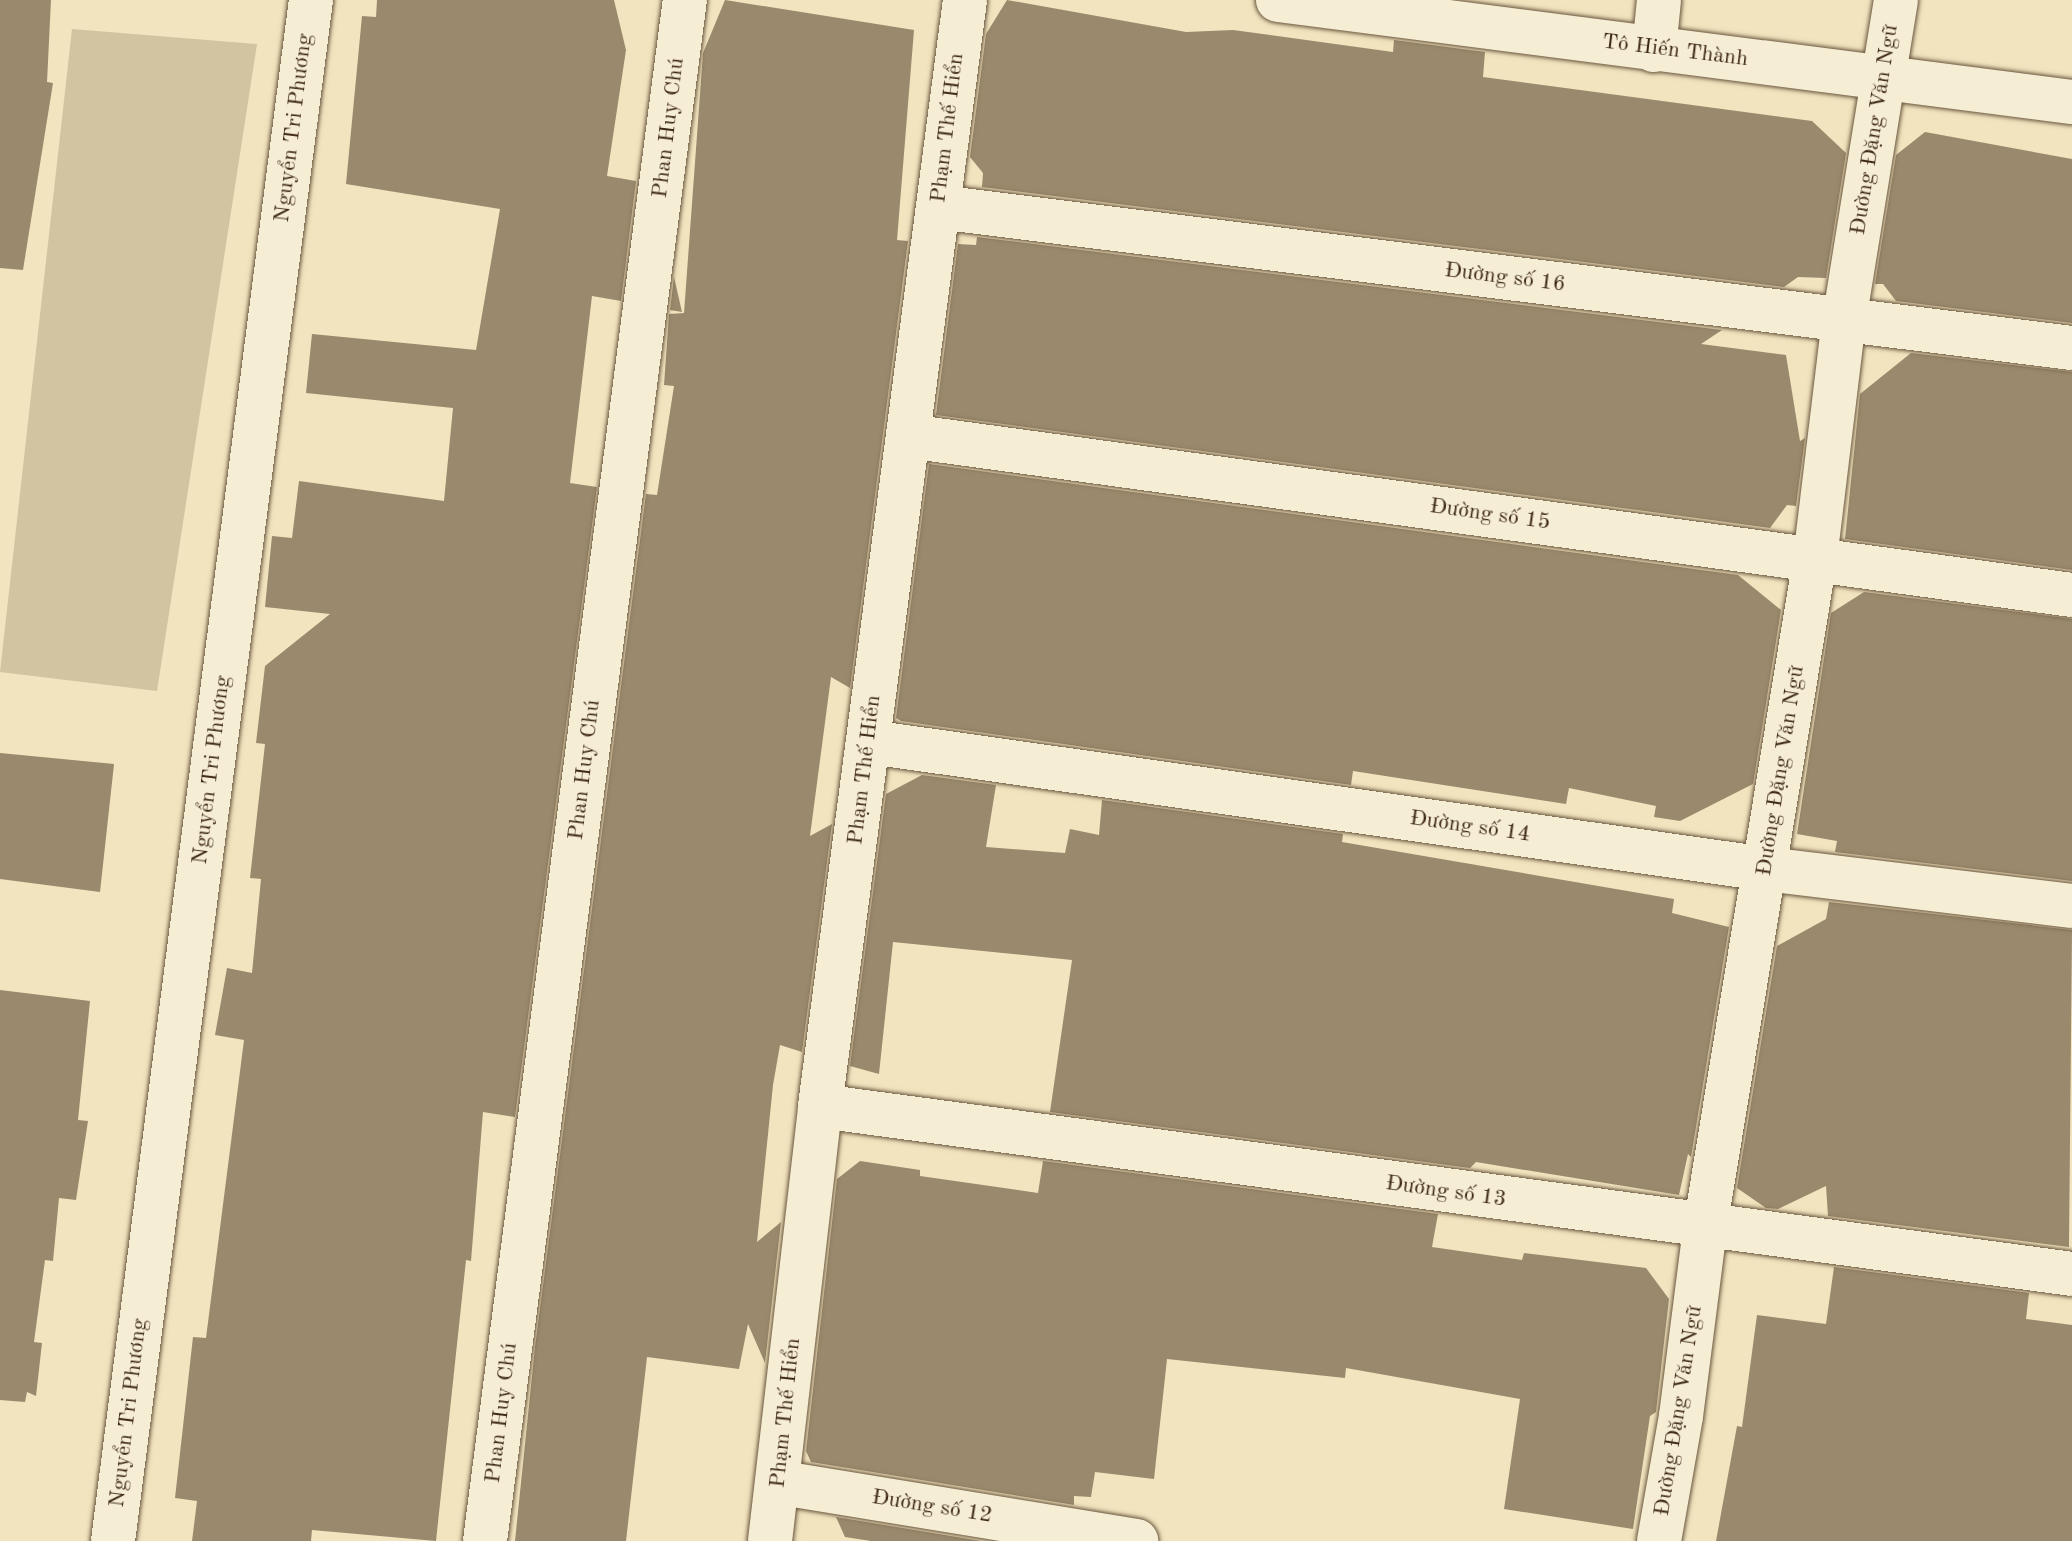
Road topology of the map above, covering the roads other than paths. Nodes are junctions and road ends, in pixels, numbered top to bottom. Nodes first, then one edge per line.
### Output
1 (311, 0) edge
2 (685, 0) edge
3 (965, 0) edge
4 (1278, 0) edge
5 (1659, 0) edge
6 (1896, 0) edge
7 (1422, 9) edge
8 (1654, 50) junction
9 (1886, 77) junction
10 (2072, 102) edge
11 (938, 207) junction
12 (1844, 321) junction
13 (2072, 348) edge
14 (908, 436) junction
15 (1815, 559) junction
16 (2072, 595) edge
17 (870, 742) junction
18 (1766, 869) junction
19 (2072, 906) edge
20 (820, 1106) junction
21 (1705, 1228) junction
22 (2072, 1274) edge
23 (777, 1493) junction
24 (1126, 1540) edge
25 (113, 1541) edge
26 (485, 1541) edge
27 (770, 1541) edge
28 (1659, 1541) edge

1 - 25 street, Nguyển Tri Phương
2 - 26 street, Phan Huy Chú
3 - 11 street, Phạm Thế Hiển
4 - 7 street, Tô Hiến Thành
5 - 8 street
6 - 9 street, Đường Đặng Văn Ngữ
7 - 8 street, Tô Hiến Thành
8 - 9 street, Tô Hiến Thành
9 - 10 street, Tô Hiến Thành
9 - 12 street, Đường Đặng Văn Ngữ
11 - 12 street, Đường số 16
11 - 14 street, Phạm Thế Hiển
12 - 13 street, Đường số 16
12 - 15 street, Đường Đặng Văn Ngữ
14 - 15 street, Đường số 15
14 - 17 street, Phạm Thế Hiển
15 - 16 street, Đường số 15
15 - 18 street, Đường Đặng Văn Ngữ
17 - 18 street, Đường số 14
17 - 20 street, Phạm Thế Hiển
18 - 19 street, Đường số 14
18 - 21 street, Đường Đặng Văn Ngữ
20 - 21 street, Đường số 13
20 - 23 street, Phạm Thế Hiển
21 - 22 street, Đường số 13
21 - 28 street, Đường Đặng Văn Ngữ
23 - 24 street, Đường số 12
23 - 27 street, Phạm Thế Hiển

